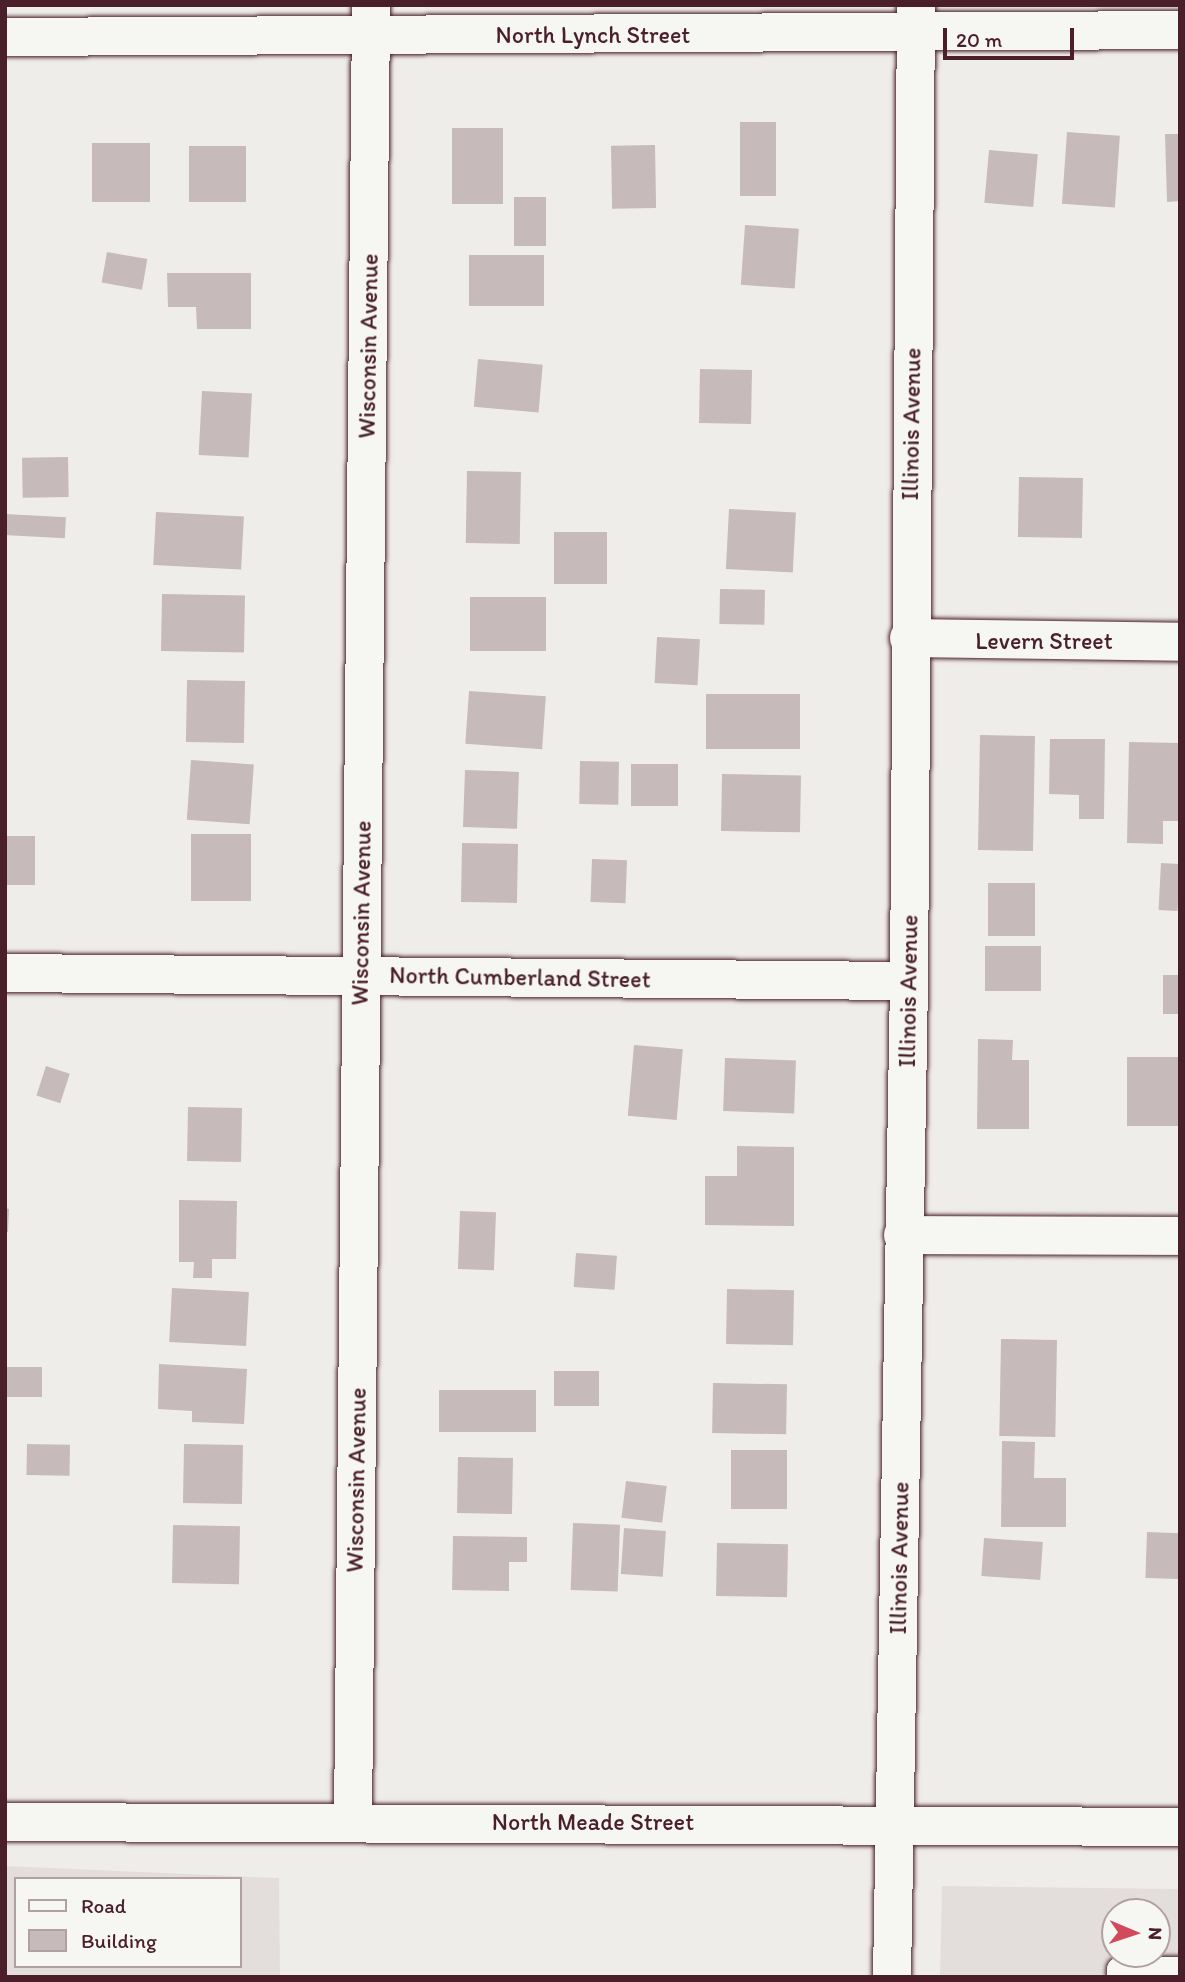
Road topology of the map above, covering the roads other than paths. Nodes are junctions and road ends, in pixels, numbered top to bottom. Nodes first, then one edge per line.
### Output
1 (915, 19) edge
2 (371, 21) edge
3 (1180, 30) edge
4 (5, 37) edge
5 (909, 638) junction
6 (1180, 642) edge
7 (5, 973) edge
8 (361, 974) junction
9 (909, 981) junction
10 (903, 1235) junction
11 (1180, 1236) edge
12 (353, 1821) junction
13 (5, 1822) edge
14 (895, 1823) junction
15 (1180, 1827) edge
16 (1180, 1970) edge
17 (892, 1977) edge
18 (1120, 1977) edge

1 - 2 street, North Lynch Street
1 - 3 street, North Lynch Street
1 - 5 street, Illinois Avenue
2 - 4 street, North Lynch Street
2 - 8 street, Wisconsin Avenue
5 - 6 street, Levern Street
5 - 9 street, Illinois Avenue
7 - 8 street, North Cumberland Street
8 - 9 street, North Cumberland Street
8 - 12 street, Wisconsin Avenue
9 - 10 street, Illinois Avenue
10 - 11 street
10 - 14 street, Illinois Avenue
12 - 13 street, North Meade Street
12 - 14 street, North Meade Street
14 - 15 street, North Meade Street
14 - 17 street, Illinois Avenue
16 - 18 lane

